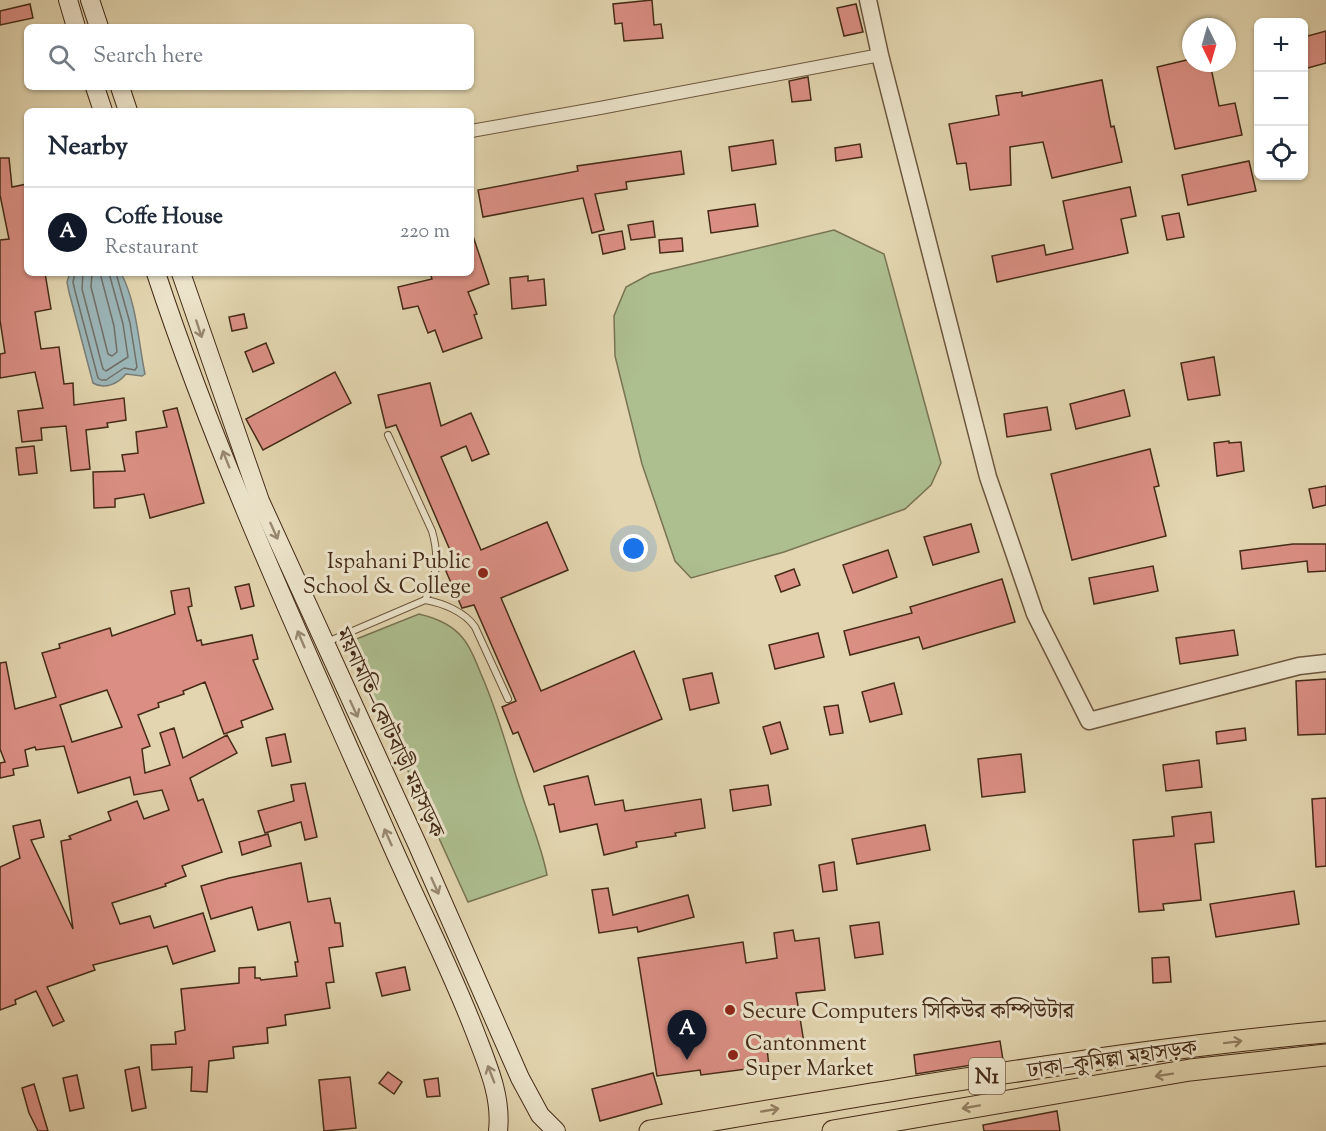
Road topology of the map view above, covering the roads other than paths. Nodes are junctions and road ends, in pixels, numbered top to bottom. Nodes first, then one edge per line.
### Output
1 (68, 0) edge
2 (90, 0) edge
3 (868, 0) edge
4 (75, 24) edge
5 (98, 24) edge
6 (880, 55) junction
7 (96, 90) edge
8 (121, 90) edge
9 (102, 108) edge
10 (127, 108) edge
11 (474, 130) edge
12 (157, 276) edge
13 (182, 276) edge
14 (388, 435) dead end
15 (253, 505) junction
16 (425, 600) junction
17 (324, 643) junction
18 (1326, 663) edge
19 (508, 699) dead end
20 (1326, 1032) edge
21 (1326, 1055) edge
22 (901, 1120) junction
23 (498, 1131) edge
24 (556, 1131) edge
25 (650, 1131) edge
26 (833, 1131) edge
27 (867, 1131) edge

1 - 4 main road
2 - 5 main road
3 - 6 street
6 - 11 street
6 - 18 street
7 - 9 main road
8 - 10 main road
15 -> 12 main road, ময়নামতি–কোটবাড়ী মহাসড়ক
13 -> 15 main road, ময়নামতি–কোটবাড়ী মহাসড়ক
14 - 16 lane
15 -> 17 main road, ময়নামতি–কোটবাড়ী মহাসড়ক
23 -> 15 main road, ময়নামতি–কোটবাড়ী মহাসড়ক
16 - 17 lane
16 - 19 lane
17 -> 24 main road, ময়নামতি–কোটবাড়ী মহাসড়ক
25 -> 20 highway, ঢাকা–কুমিল্লা মহাসড়ক / N1
21 -> 22 highway, ঢাকা–কুমিল্লা মহাসড়ক / N1
22 - 26 highway, ঢাকা–কুমিল্লা মহাসড়ক / N1
22 - 27 highway

